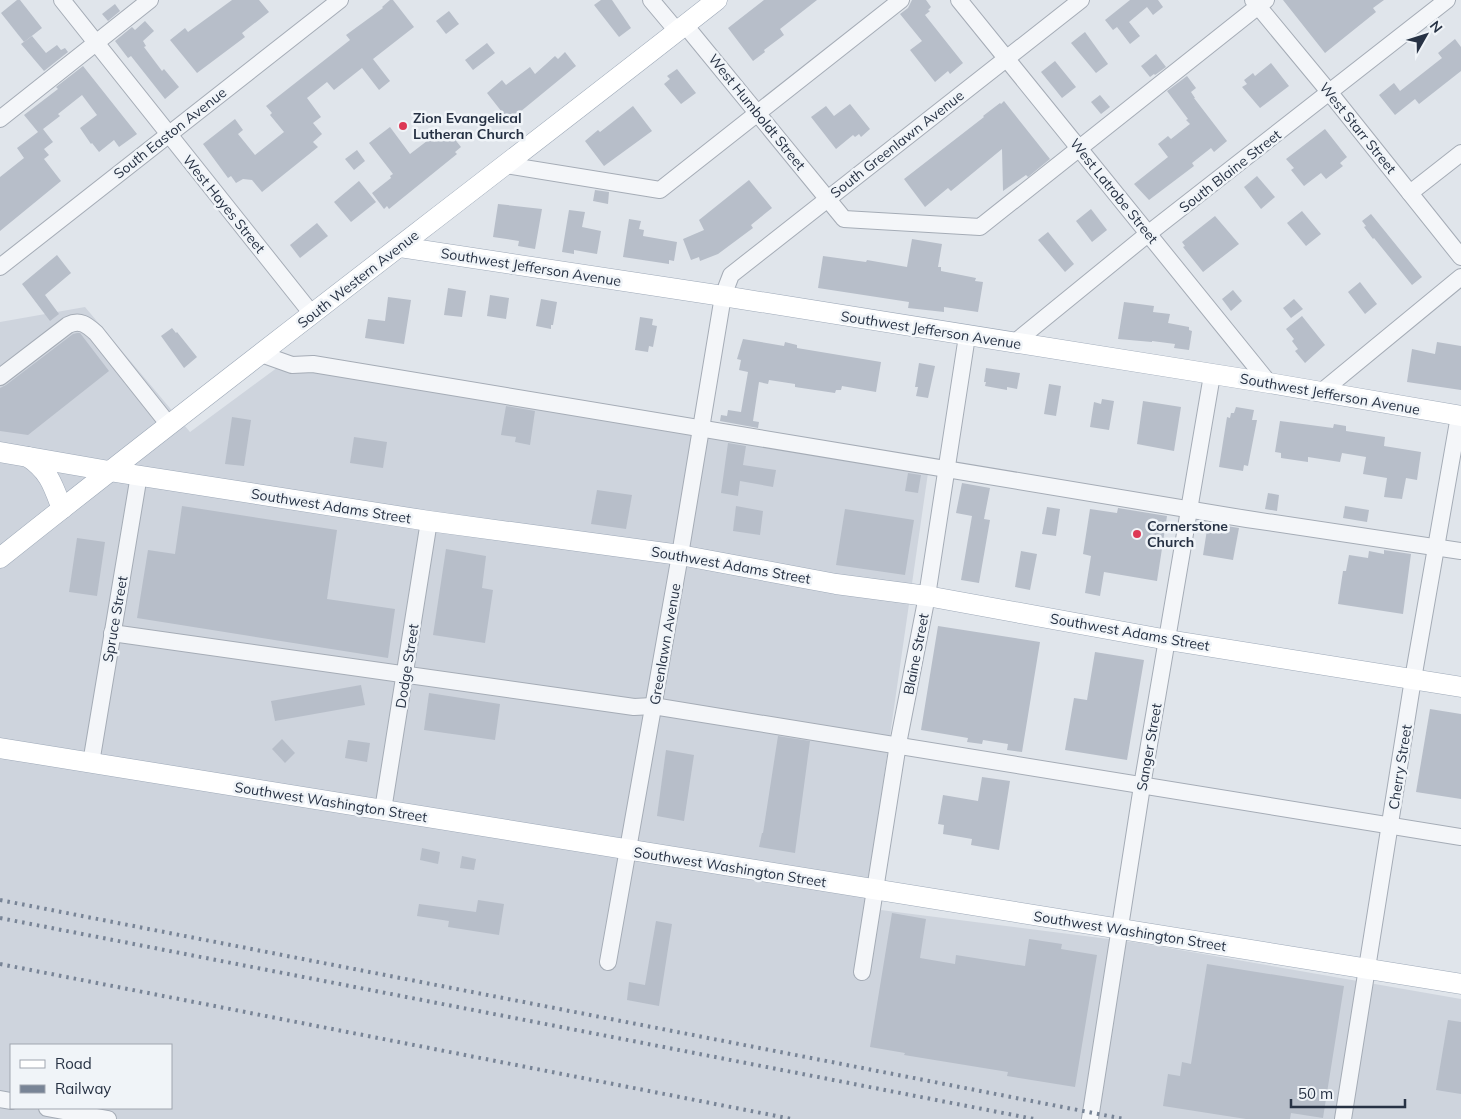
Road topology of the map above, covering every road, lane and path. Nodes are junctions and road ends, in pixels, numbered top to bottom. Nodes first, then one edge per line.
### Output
1 (62, 0) edge
2 (150, 0) edge
3 (340, 0) edge
4 (651, 0) edge
5 (717, 0) edge
6 (901, 0) edge
7 (959, 0) edge
8 (1081, 0) edge
9 (1447, 0) edge
10 (1259, 2) edge
11 (681, 28) junction
12 (96, 42) junction
13 (1006, 58) junction
14 (1330, 93) junction
15 (758, 113) junction
16 (0, 119) edge
17 (169, 134) junction
18 (1079, 148) junction
19 (1461, 153) edge
20 (506, 165) junction
21 (1410, 193) junction
22 (828, 199) junction
23 (1148, 233) junction
24 (400, 248) junction
25 (1461, 258) edge
26 (0, 267) edge
27 (1461, 277) edge
28 (723, 296) junction
29 (312, 314) junction
30 (967, 336) junction
31 (1014, 343) junction
32 (261, 354) junction
33 (1212, 375) junction
34 (0, 377) edge
35 (1268, 383) junction
36 (1320, 393) junction
37 (1460, 416) edge
38 (169, 425) junction
39 (702, 428) junction
40 (0, 452) edge
41 (28, 457) junction
42 (947, 470) junction
43 (109, 471) junction
44 (139, 475) junction
45 (1190, 508) junction
46 (62, 509) junction
47 (429, 521) junction
48 (1436, 547) junction
49 (1461, 551) edge
50 (680, 555) junction
51 (0, 558) edge
52 (927, 596) junction
53 (112, 633) junction
54 (1168, 640) junction
55 (406, 673) junction
56 (1413, 679) junction
57 (1461, 686) edge
58 (653, 706) junction
59 (898, 744) junction
60 (0, 748) edge
61 (91, 763) junction
62 (1142, 786) junction
63 (383, 810) junction
64 (1390, 826) junction
65 (1461, 837) edge
66 (628, 850) junction
67 (876, 890) junction
68 (1120, 930) junction
69 (608, 962) dead end
70 (1368, 969) junction
71 (862, 972) dead end
72 (1461, 984) edge
73 (53, 1109) edge
74 (108, 1119) edge
75 (1090, 1119) edge
76 (1343, 1119) edge

1 - 12 street, West Hayes Street
2 - 12 street
3 - 17 street, South Easton Avenue
4 - 11 street, West Humboldt Street
5 - 11 main road, South Western Avenue
6 - 15 street
7 - 13 street, West Latrobe Street
8 - 13 street, South Greenlawn Avenue
9 - 14 street, South Blaine Street
10 - 14 street, West Starr Street
10 - 18 street, West Humboldt Street
11 - 15 street, West Humboldt Street
11 - 20 main road, South Western Avenue
12 - 16 street
12 - 17 street, West Hayes Street
13 - 18 street, West Latrobe Street
13 - 22 street, South Greenlawn Avenue
14 - 21 street, West Starr Street
14 - 23 street, South Blaine Street
15 - 20 street
15 - 22 street, West Humboldt Street
17 - 26 street, South Easton Avenue
17 - 29 street, West Hayes Street
18 - 22 street, West Humboldt Street
18 - 23 street, West Latrobe Street
19 - 21 street
20 - 24 main road, South Western Avenue
21 - 25 street, West Starr Street
22 - 28 street, South Greenlawn Avenue
23 - 31 street, South Blaine Street
23 - 35 street, West Latrobe Street
24 - 28 main road, Southwest Jefferson Avenue
24 - 29 main road, South Western Avenue
27 - 36 street
28 - 30 main road, Southwest Jefferson Avenue
28 - 39 street, Greenlawn Avenue
29 - 32 main road, South Western Avenue
30 - 31 main road, Southwest Jefferson Avenue
30 - 42 street, Blaine Street
31 - 33 main road, Southwest Jefferson Avenue
32 - 38 main road, South Western Avenue
32 - 39 street
33 - 35 main road, Southwest Jefferson Avenue
33 - 45 street, Sanger Street
34 - 38 street
35 - 36 main road, Southwest Jefferson Avenue
36 - 37 main road, Southwest Jefferson Avenue
37 - 48 street, Cherry Street
38 - 43 main road, South Western Avenue
39 - 42 street
39 - 50 street, Greenlawn Avenue
40 - 41 main road, Southwest Adams Street
41 - 43 main road, Southwest Adams Street
41 - 46 main road
42 - 45 street
42 - 52 street, Blaine Street
43 - 44 main road, Southwest Adams Street
43 - 46 main road, South Western Avenue
44 - 47 main road, Southwest Adams Street
44 - 53 street, Spruce Street
45 - 48 street
45 - 54 street, Sanger Street
46 - 51 main road, South Western Avenue
47 - 50 main road, Southwest Adams Street
47 - 55 street, Dodge Street
48 - 49 street
48 - 56 street, Cherry Street
50 - 52 main road, Southwest Adams Street
50 - 58 street, Greenlawn Avenue
52 - 54 main road, Southwest Adams Street
52 - 59 street, Blaine Street
53 - 55 street
53 - 61 street, Spruce Street
54 - 56 main road, Southwest Adams Street
54 - 62 street, Sanger Street
55 - 58 street
55 - 63 street, Dodge Street
56 - 57 main road, Southwest Adams Street
56 - 64 street, Cherry Street
58 - 59 street
58 - 66 street, Greenlawn Avenue
59 - 62 street
59 - 67 street, Blaine Street
60 - 61 main road, Southwest Washington Street
61 - 63 main road, Southwest Washington Street
62 - 64 street
62 - 68 street, Sanger Street
63 - 66 main road, Southwest Washington Street
64 - 65 street
64 - 70 street, Cherry Street
66 - 67 main road, Southwest Washington Street
66 - 69 street, Greenlawn Avenue
67 - 68 main road, Southwest Washington Street
67 - 71 street, Blaine Street
68 - 70 main road, Southwest Washington Street
68 - 75 street, Sanger Street
70 - 72 main road, Southwest Washington Street
70 - 76 street, Cherry Street
73 - 74 street

